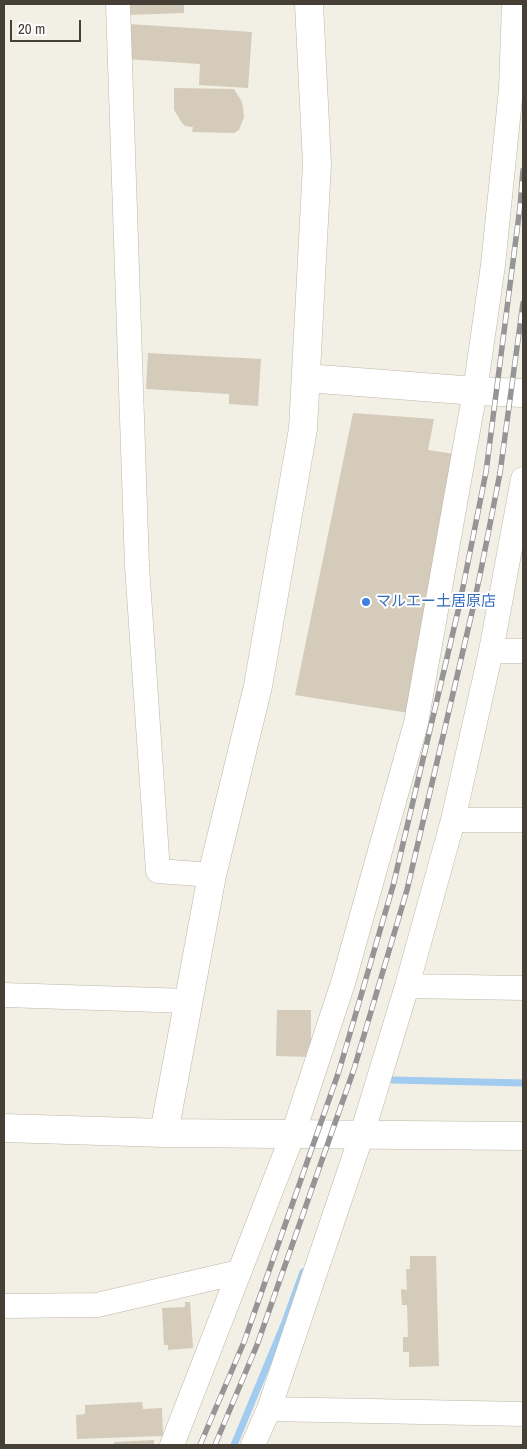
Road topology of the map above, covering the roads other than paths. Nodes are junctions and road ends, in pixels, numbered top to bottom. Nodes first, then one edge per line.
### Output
1 (118, 4) edge
2 (309, 4) edge
3 (514, 4) edge
4 (306, 378) junction
5 (475, 391) junction
6 (523, 393) edge
7 (523, 479) edge
8 (490, 651) junction
9 (523, 651) edge
10 (453, 820) junction
11 (523, 820) edge
12 (212, 875) junction
13 (407, 986) junction
14 (523, 988) edge
15 (4, 995) edge
16 (188, 1001) junction
17 (4, 1128) edge
18 (164, 1133) junction
19 (293, 1134) junction
20 (362, 1134) junction
21 (523, 1136) edge
22 (239, 1272) junction
23 (4, 1306) edge
24 (269, 1409) junction
25 (523, 1414) edge
26 (172, 1445) edge
27 (253, 1445) edge

1 - 12 street
2 - 4 street
3 - 5 street
4 - 5 street
4 - 12 street
5 - 6 street
5 - 19 street
7 - 8 street
8 - 9 street
8 - 10 street
10 - 11 street
10 - 13 street
12 - 16 street
13 - 14 street
13 - 20 street
15 - 16 street
16 - 18 street
17 - 18 street
18 - 19 street
19 - 20 street
19 - 22 street
20 - 21 street
20 - 24 street
22 - 23 street
22 - 26 street
24 - 25 street
24 - 27 street

